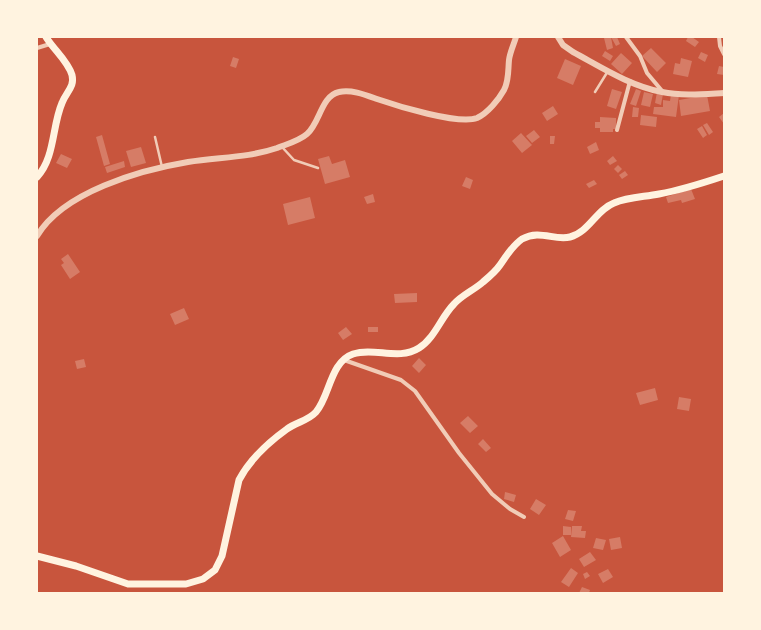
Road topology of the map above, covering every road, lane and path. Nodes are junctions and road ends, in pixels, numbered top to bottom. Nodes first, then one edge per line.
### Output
1 (46, 37) edge
2 (516, 37) edge
3 (558, 37) edge
4 (626, 37) edge
5 (719, 37) edge
6 (50, 44) junction
7 (37, 48) edge
8 (724, 54) edge
9 (608, 71) junction
10 (630, 81) junction
11 (595, 92) dead end
12 (664, 92) junction
13 (724, 93) edge
14 (617, 130) dead end
15 (155, 137) dead end
16 (282, 146) junction
17 (162, 168) junction
18 (318, 168) dead end
19 (724, 176) edge
20 (37, 177) edge
21 (37, 236) edge
22 (343, 360) junction
23 (524, 517) dead end
24 (37, 556) edge

1 - 6 main road
2 - 16 street
3 - 9 street
4 - 12 street
5 - 8 street
6 - 7 street
6 - 20 main road
9 - 10 street
9 - 11 lane
10 - 12 street
10 - 14 street
12 - 13 street
15 - 17 lane
16 - 17 street
16 - 18 lane
17 - 21 street
19 - 22 main road
22 - 23 street
22 - 24 main road

